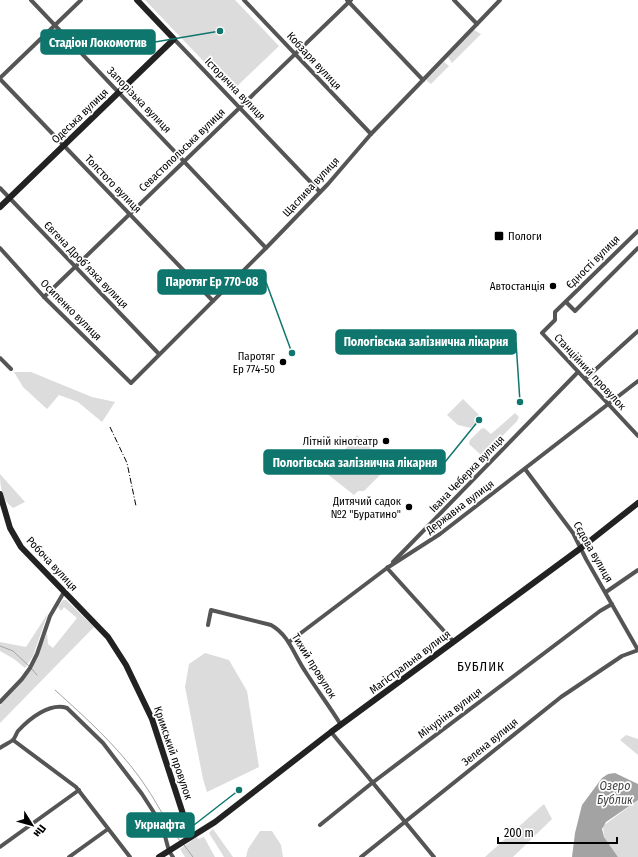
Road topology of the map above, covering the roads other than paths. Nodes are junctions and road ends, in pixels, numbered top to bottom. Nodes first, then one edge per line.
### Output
1 (31, 0) edge
2 (81, 0) edge
3 (136, 0) edge
4 (244, 0) edge
5 (454, 0) edge
6 (500, 0) edge
7 (349, 1) edge
8 (54, 24) junction
9 (476, 24) junction
10 (174, 39) junction
11 (294, 55) junction
12 (0, 78) edge
13 (423, 80) junction
14 (120, 92) junction
15 (239, 107) junction
16 (371, 134) junction
17 (64, 145) junction
18 (184, 160) junction
19 (0, 188) edge
20 (320, 192) junction
21 (10, 198) junction
22 (0, 207) edge
23 (129, 213) junction
24 (638, 231) edge
25 (0, 248) edge
26 (266, 248) junction
27 (638, 248) edge
28 (75, 267) junction
29 (44, 297) junction
30 (213, 301) junction
31 (566, 302) junction
32 (638, 331) edge
33 (159, 354) junction
34 (0, 358) edge
35 (11, 369) dead end
36 (578, 372) junction
37 (585, 379) junction
38 (638, 381) edge
39 (131, 383) joint
40 (608, 404) junction
41 (638, 436) edge
42 (525, 469) junction
43 (0, 494) edge
44 (638, 503) edge
45 (580, 548) junction
46 (387, 568) junction
47 (638, 570) edge
48 (64, 592) junction
49 (606, 592) junction
50 (612, 604) junction
51 (208, 625) dead end
52 (108, 637) joint
53 (289, 642) junction
54 (454, 642) junction
55 (638, 650) edge
56 (0, 702) edge
57 (341, 725) junction
58 (331, 732) junction
59 (13, 740) junction
60 (0, 748) edge
61 (372, 783) junction
62 (79, 790) junction
63 (405, 822) junction
64 (320, 825) dead end
65 (108, 829) junction
66 (192, 836) junction
67 (0, 847) edge
68 (169, 851) junction
69 (69, 857) edge
70 (130, 857) edge
71 (159, 857) edge
72 (173, 857) edge
73 (361, 857) edge
74 (434, 857) edge

1 - 8 street, Запорізька вулиця
2 - 8 street
3 - 10 street, Історична вулиця
4 - 11 street, Кобзаря вулиця
5 - 9 street
6 - 9 street, Щаслива вулиця
7 - 11 street, Севастопольська вулиця
7 - 13 street
8 - 12 street
8 - 14 street, Запорізька вулиця
9 - 13 street, Щаслива вулиця
10 - 14 street, Одеська вулиця
10 - 15 street, Історична вулиця
11 - 15 street, Севастопольська вулиця
11 - 16 street, Кобзаря вулиця
12 - 17 street, Толстого вулиця
13 - 16 street, Щаслива вулиця
14 - 17 street, Одеська вулиця
14 - 18 street, Запорізька вулиця
15 - 18 street, Севастопольська вулиця
15 - 20 street, Історична вулиця
16 - 20 street, Щаслива вулиця
17 - 21 street, Одеська вулиця
17 - 23 street, Толстого вулиця
18 - 23 street, Севастопольська вулиця
18 - 26 street, Запорізька вулиця
19 - 21 street, Євгена Дроб’язка вулиця
20 - 26 street, Щаслива вулиця
21 - 22 street, Одеська вулиця
21 - 28 street, Євгена Дроб’язка вулиця
23 - 28 street, Севастопольська вулиця
23 - 30 street, Толстого вулиця
24 - 31 street, Єдності вулиця
25 - 29 street, Осипенко вулиця
26 - 30 street, Щаслива вулиця
27 - 31 street, Єдності вулиця
28 - 29 street, Севастопольська вулиця
28 - 33 street, Євгена Дроб’язка вулиця
29 - 39 street, Осипенко вулиця
30 - 33 street, Щаслива вулиця
31 - 36 street, Станційний провулок
32 - 37 street
33 - 39 street, Щаслива вулиця
34 - 35 street
36 - 37 street, Станційний провулок
36 - 46 street, Івана Чеберка вулиця
37 - 40 street, Станційний провулок
38 - 40 street, Державна вулиця
40 - 41 street, Станційний провулок
40 - 42 street, Державна вулиця
42 - 45 street, Сєдова вулиця
42 - 46 street, Державна вулиця
43 - 48 street, Робоча вулиця
44 - 45 street, Магістральна вулиця
45 - 49 street, Сєдова вулиця
45 - 54 street, Магістральна вулиця
46 - 53 street, Державна вулиця
46 - 54 street
47 - 49 street
48 - 52 street, Робоча вулиця
48 - 56 street
49 - 50 street, Сєдова вулиця
50 - 55 street, Сєдова вулиця
50 - 61 street, Мічуріна вулиця
51 - 53 street, Тихий провулок
52 - 66 street, Кримський провулок
53 - 57 street, Тихий провулок
54 - 57 street, Магістральна вулиця
55 - 63 street, Зелена вулиця
57 - 58 street, Магістральна вулиця
58 - 61 street
58 - 66 street, Магістральна вулиця
59 - 60 street
59 - 62 street
59 - 68 street
61 - 63 street
61 - 64 street, Мічуріна вулиця
62 - 65 street
62 - 67 street
63 - 73 street, Зелена вулиця
63 - 74 street
65 - 69 street
65 - 70 street
66 - 68 street, Магістральна вулиця
68 - 71 street, Магістральна вулиця
68 - 72 street

